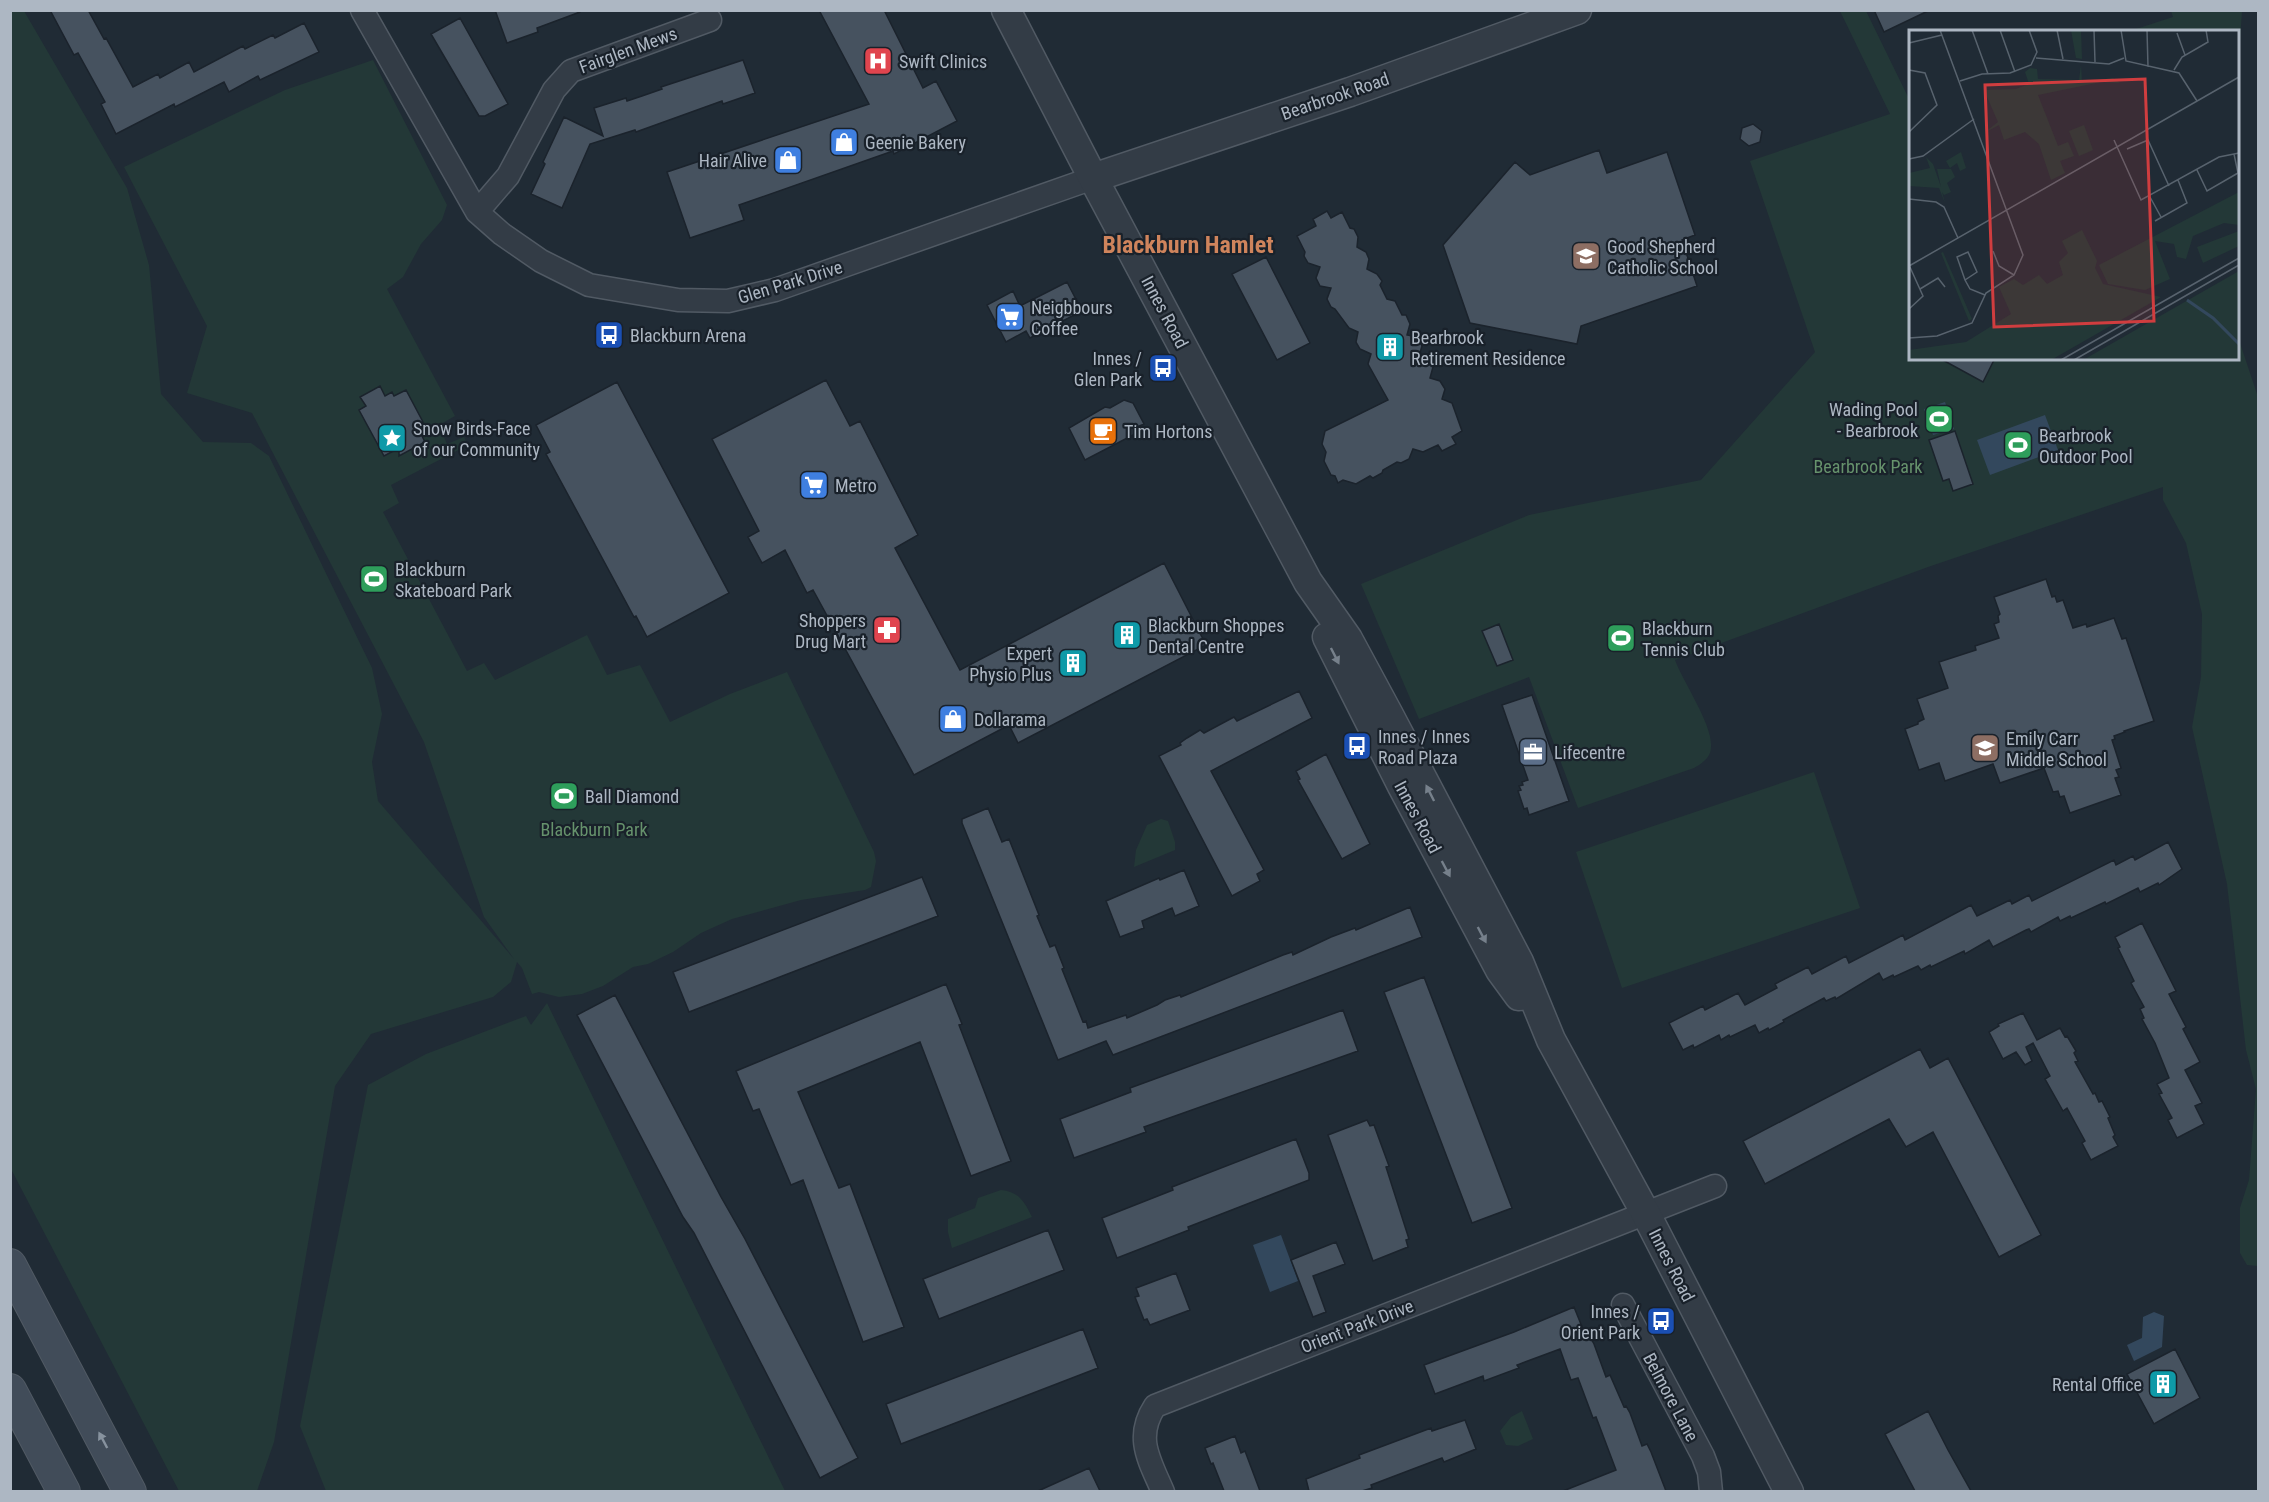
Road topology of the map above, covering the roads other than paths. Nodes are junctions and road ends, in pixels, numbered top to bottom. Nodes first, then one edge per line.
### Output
1 (362, 10) edge
2 (1006, 10) edge
3 (1577, 10) edge
4 (710, 20) dead end
5 (1093, 178) junction
6 (477, 212) junction
7 (1715, 1186) dead end
8 (1646, 1214) junction
9 (10, 1265) edge
10 (1623, 1305) dead end
11 (10, 1389) edge
12 (64, 1491) edge
13 (130, 1491) edge
14 (1163, 1491) edge
15 (1711, 1491) edge
16 (1789, 1491) edge

1 - 6 street, Glen Park Drive
2 - 5 street, Innes Road
3 - 5 street, Bearbrook Road
4 - 6 street, Fairglen Mews
5 - 6 street, Glen Park Drive
5 - 8 street, Innes Road
7 - 8 street, Orient Park Drive
8 - 14 street, Orient Park Drive
8 - 16 street, Innes Road
13 -> 9 main road
10 - 15 street, Belmore Lane
11 - 12 main road

